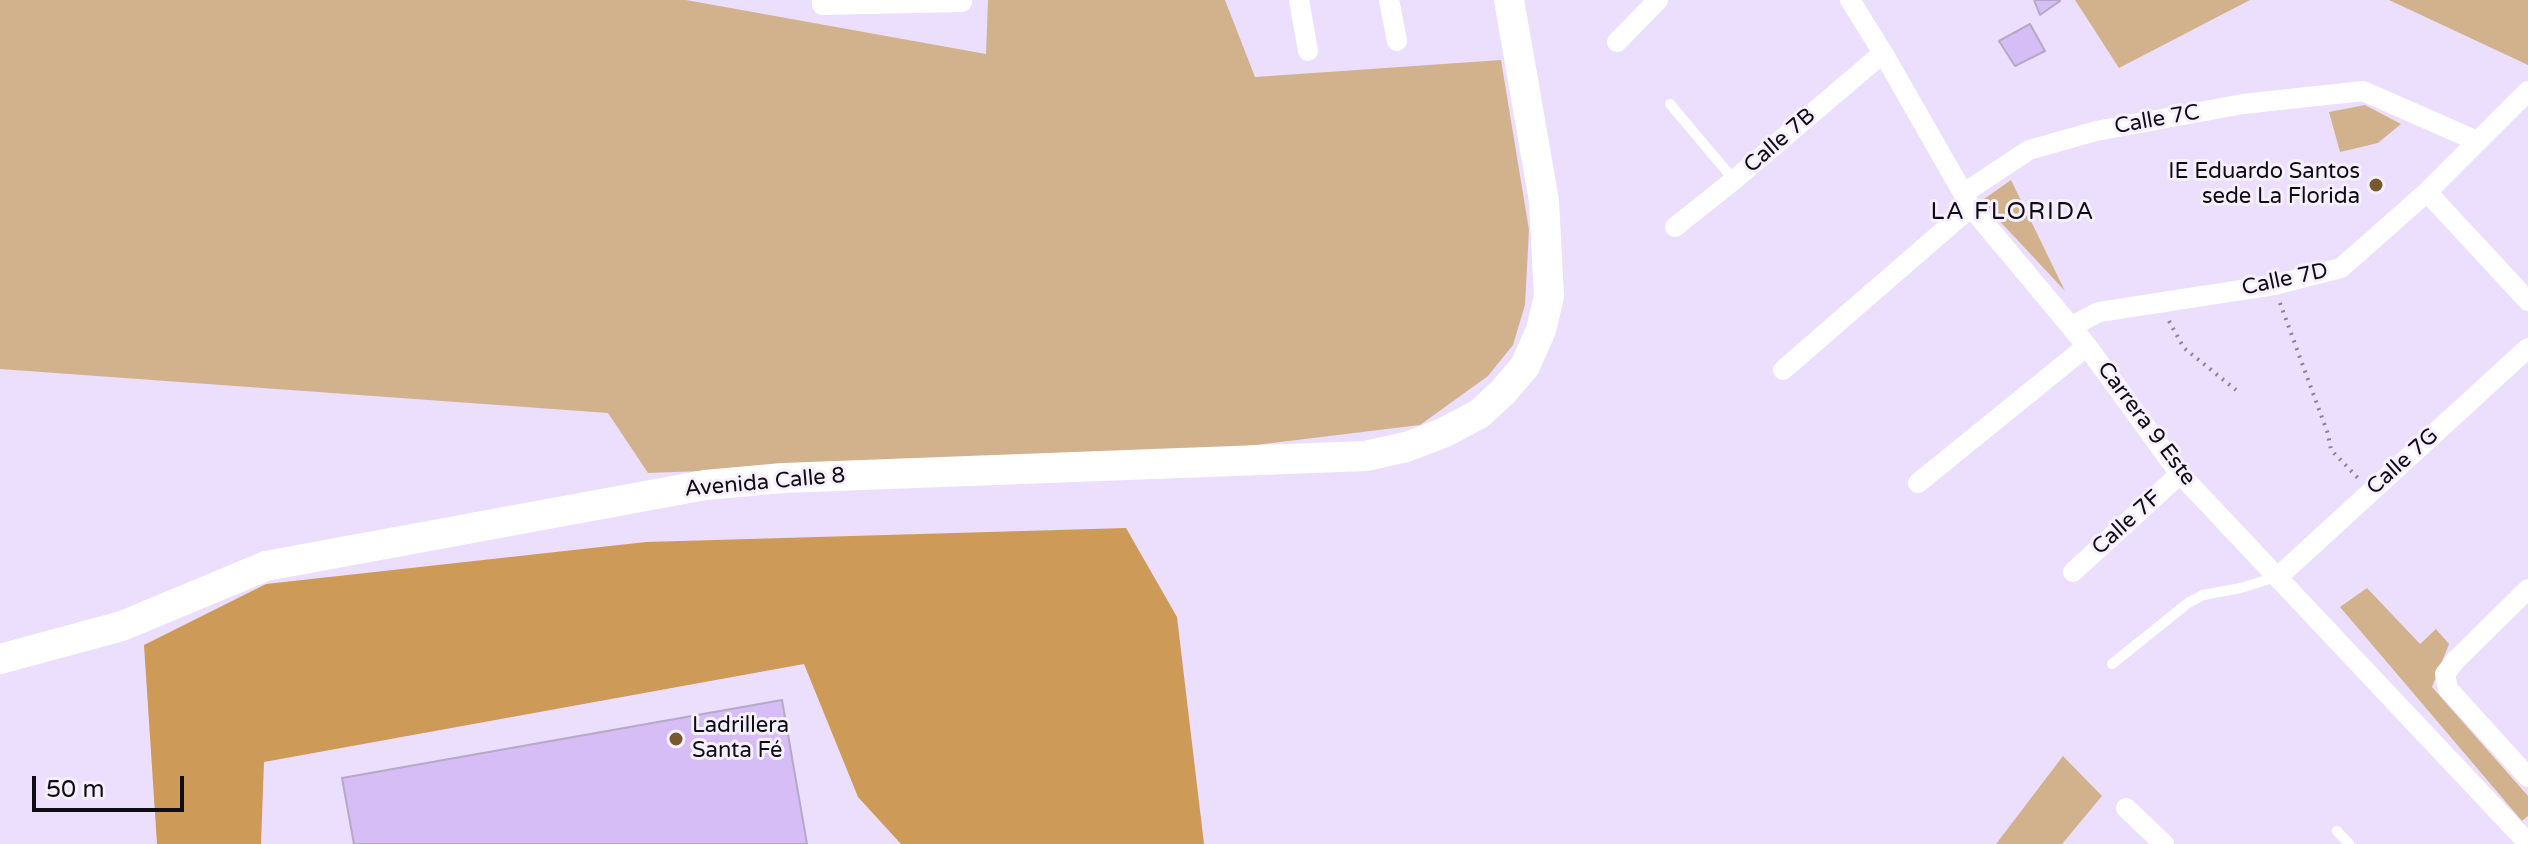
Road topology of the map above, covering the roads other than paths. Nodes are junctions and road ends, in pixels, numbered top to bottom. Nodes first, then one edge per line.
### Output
1 (1299, 0) edge
2 (1389, 0) edge
3 (1509, 0) edge
4 (1658, 0) edge
5 (1850, 0) edge
6 (962, 2) dead end
7 (822, 3) edge
8 (1397, 41) dead end
9 (1617, 42) dead end
10 (1308, 51) dead end
11 (1883, 53) junction
12 (2528, 91) edge
13 (1670, 104) dead end
14 (2477, 141) junction
15 (1734, 180) junction
16 (2427, 192) junction
17 (1968, 200) junction
18 (1675, 227) dead end
19 (2528, 301) edge
20 (2072, 326) junction
21 (2087, 346) junction
22 (2528, 348) edge
23 (1783, 370) dead end
24 (2180, 474) junction
25 (1918, 483) dead end
26 (2073, 572) dead end
27 (2279, 576) junction
28 (2528, 589) edge
29 (0, 659) edge
30 (2112, 664) dead end
31 (2528, 777) edge
32 (2126, 808) dead end
33 (2337, 831) dead end
34 (2525, 840) edge
35 (2164, 844) edge
36 (2349, 844) edge

1 - 10 street
2 - 8 street
3 - 29 main road, Avenida Calle 8
4 - 9 street
5 - 11 street, Carrera 9 Este
6 - 7 street
11 - 15 street, Calle 7B
11 - 17 street, Carrera 9 Este
12 - 14 street, Calle 7D
13 - 15 lane
14 - 16 street, Calle 7D
14 - 17 street, Calle 7C
15 - 18 street, Calle 7B
16 - 19 street
16 - 20 street, Calle 7D
17 - 20 street, Carrera 9 Este
17 - 23 street, Calle 7C
20 - 21 street, Carrera 9 Este
21 - 24 street, Carrera 9 Este
21 - 25 street
22 - 27 street, Calle 7G
24 - 26 street, Calle 7F
24 - 27 street, Carrera 9 Este
27 - 30 lane
27 - 34 street, Carrera 9 Este
28 - 31 street
32 - 35 street
33 - 36 lane

